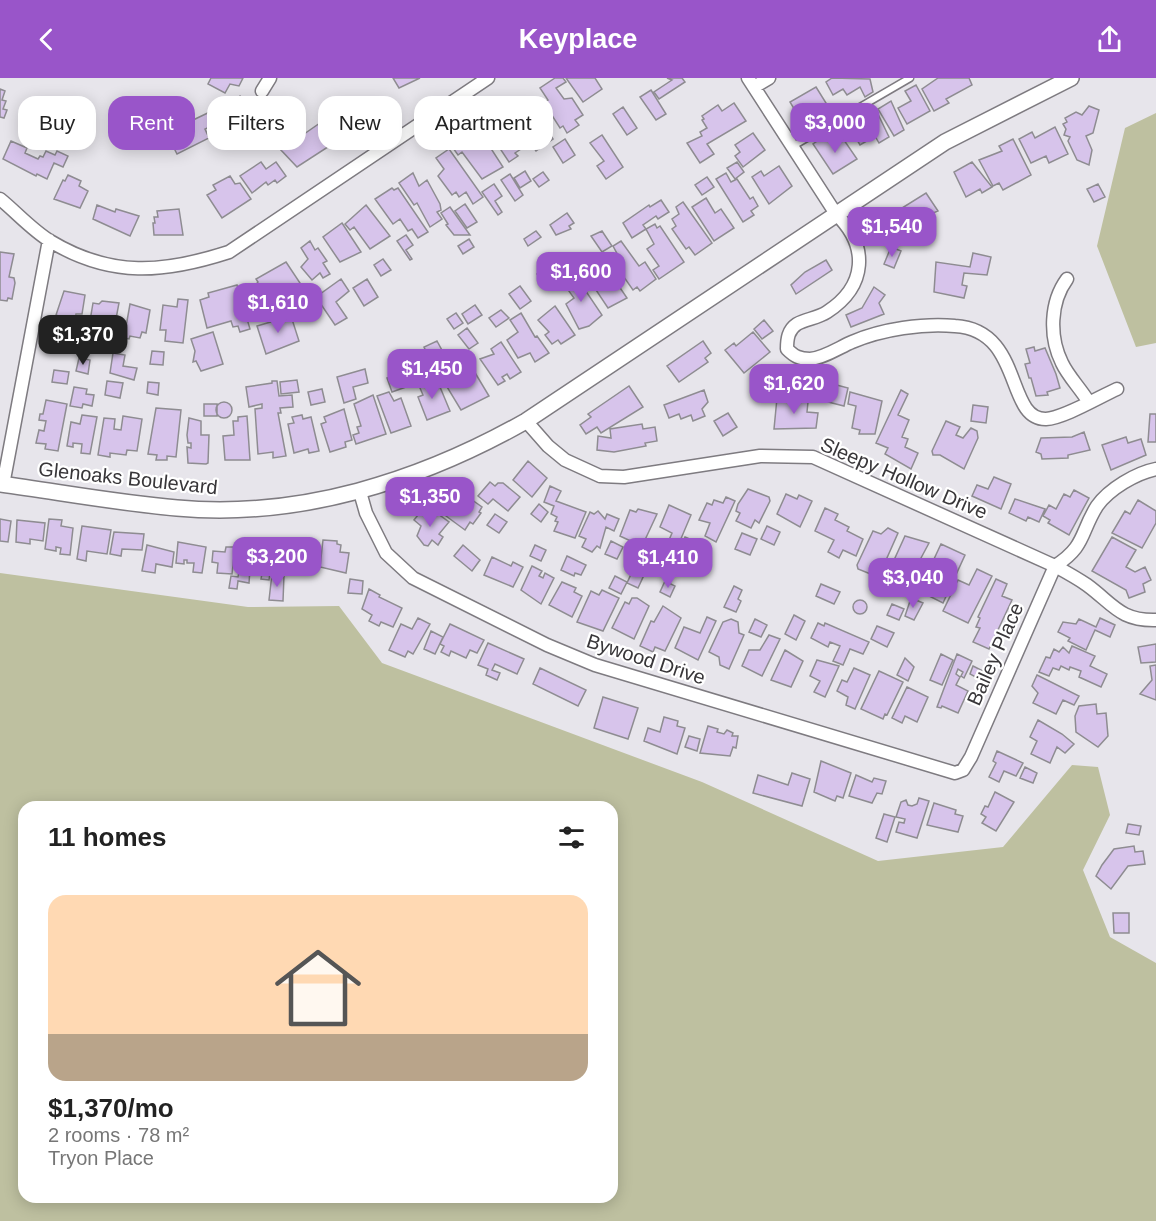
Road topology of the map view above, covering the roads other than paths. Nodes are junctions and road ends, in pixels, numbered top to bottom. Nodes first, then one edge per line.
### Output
1 (270, 78) edge
2 (488, 78) edge
3 (769, 78) edge
4 (910, 78) edge
5 (1063, 80) edge
6 (751, 82) edge
7 (262, 91) dead end
8 (792, 146) junction
9 (0, 199) edge
10 (836, 214) junction
11 (49, 240) junction
12 (1067, 279) dead end
13 (1117, 389) dead end
14 (1088, 401) junction
15 (526, 421) junction
16 (1156, 469) edge
17 (2, 485) edge
18 (360, 492) junction
19 (1055, 566) junction
20 (1156, 620) edge
21 (971, 757) joint

1 - 7 street
2 - 11 street
3 - 6 street
4 - 8 lane
5 - 10 street, Glenoaks Boulevard
6 - 8 street
8 - 10 street
9 - 11 street
10 - 14 street
10 - 15 street, Glenoaks Boulevard
11 - 17 street
12 - 14 street
13 - 14 street
15 - 18 street, Glenoaks Boulevard
15 - 19 street, Sleepy Hollow Drive
16 - 19 street
17 - 18 street, Glenoaks Boulevard
18 - 21 street, Bywood Drive
19 - 20 street, Sleepy Hollow Drive
19 - 21 street, Bailey Place

